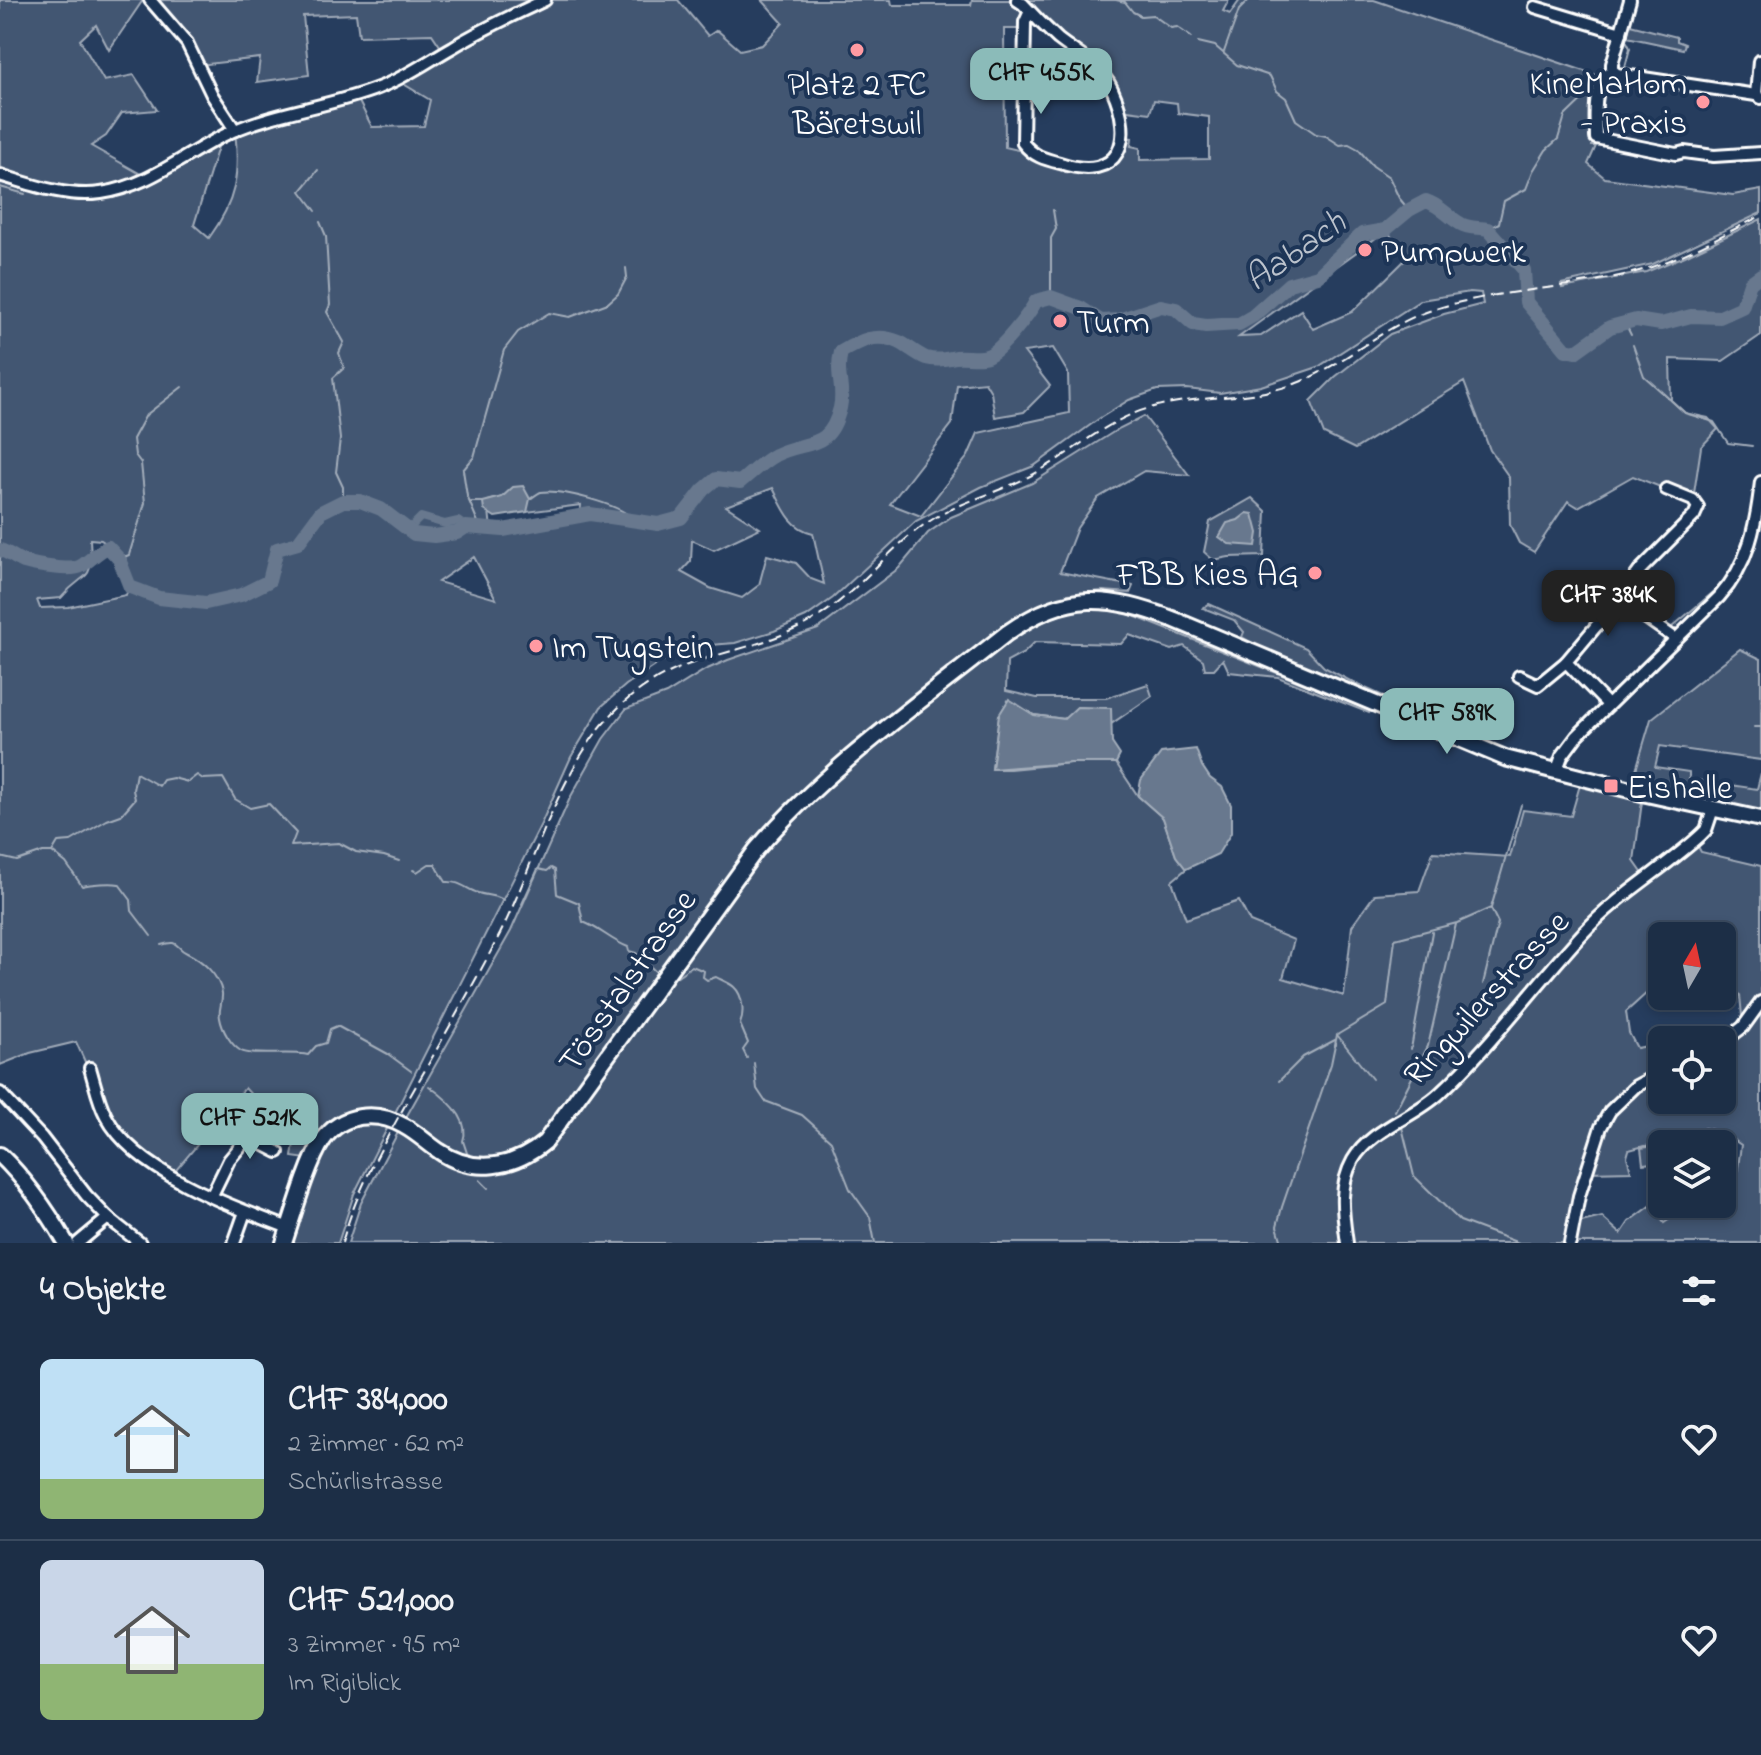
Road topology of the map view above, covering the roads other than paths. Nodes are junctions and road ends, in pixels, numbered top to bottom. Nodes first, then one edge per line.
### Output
1 (150, 0) edge
2 (545, 0) edge
3 (1017, 0) edge
4 (1630, 0) edge
5 (1535, 7) dead end
6 (1030, 11) junction
7 (1621, 33) junction
8 (1759, 61) edge
9 (1612, 70) junction
10 (1758, 97) edge
11 (235, 130) junction
12 (1761, 153) edge
13 (0, 175) edge
14 (1761, 482) edge
15 (1666, 489) dead end
16 (1619, 599) junction
17 (1676, 639) junction
18 (1566, 662) junction
19 (1519, 676) dead end
20 (1608, 705) junction
21 (1556, 772) junction
22 (1713, 809) junction
23 (1761, 819) edge
24 (1761, 1002) edge
25 (1736, 1032) edge
26 (90, 1068) dead end
27 (1648, 1080) edge
28 (0, 1093) edge
29 (268, 1113) dead end
30 (249, 1137) junction
31 (278, 1152) dead end
32 (0, 1155) edge
33 (211, 1197) junction
34 (245, 1212) junction
35 (108, 1218) junction
36 (289, 1228) junction
37 (66, 1243) edge
38 (78, 1243) edge
39 (140, 1243) edge
40 (234, 1243) edge
41 (284, 1243) edge
42 (1347, 1243) edge
43 (1570, 1243) edge

1 - 11 street
2 - 11 street
3 - 6 street
4 - 7 street
5 - 7 street
6 - 6 street
7 - 9 street
8 - 10 street
9 - 10 street
9 - 12 street
11 - 13 street
14 - 17 street
15 - 16 street
16 - 17 street
16 - 18 street
17 - 20 street
18 - 19 street
18 - 20 street
20 - 21 street
21 - 22 main road, Tösstalstrasse
21 - 36 main road, Tösstalstrasse
22 - 23 main road, Tösstalstrasse
22 - 42 street, Ringwilerstrasse
24 - 25 street
26 - 33 street
27 - 43 street
28 - 35 street
29 - 30 street
30 - 31 street
30 - 33 street
32 - 37 main road
33 - 34 street
34 - 36 street
34 - 40 street
35 - 38 street
35 - 39 street
36 - 41 main road, Tösstalstrasse

